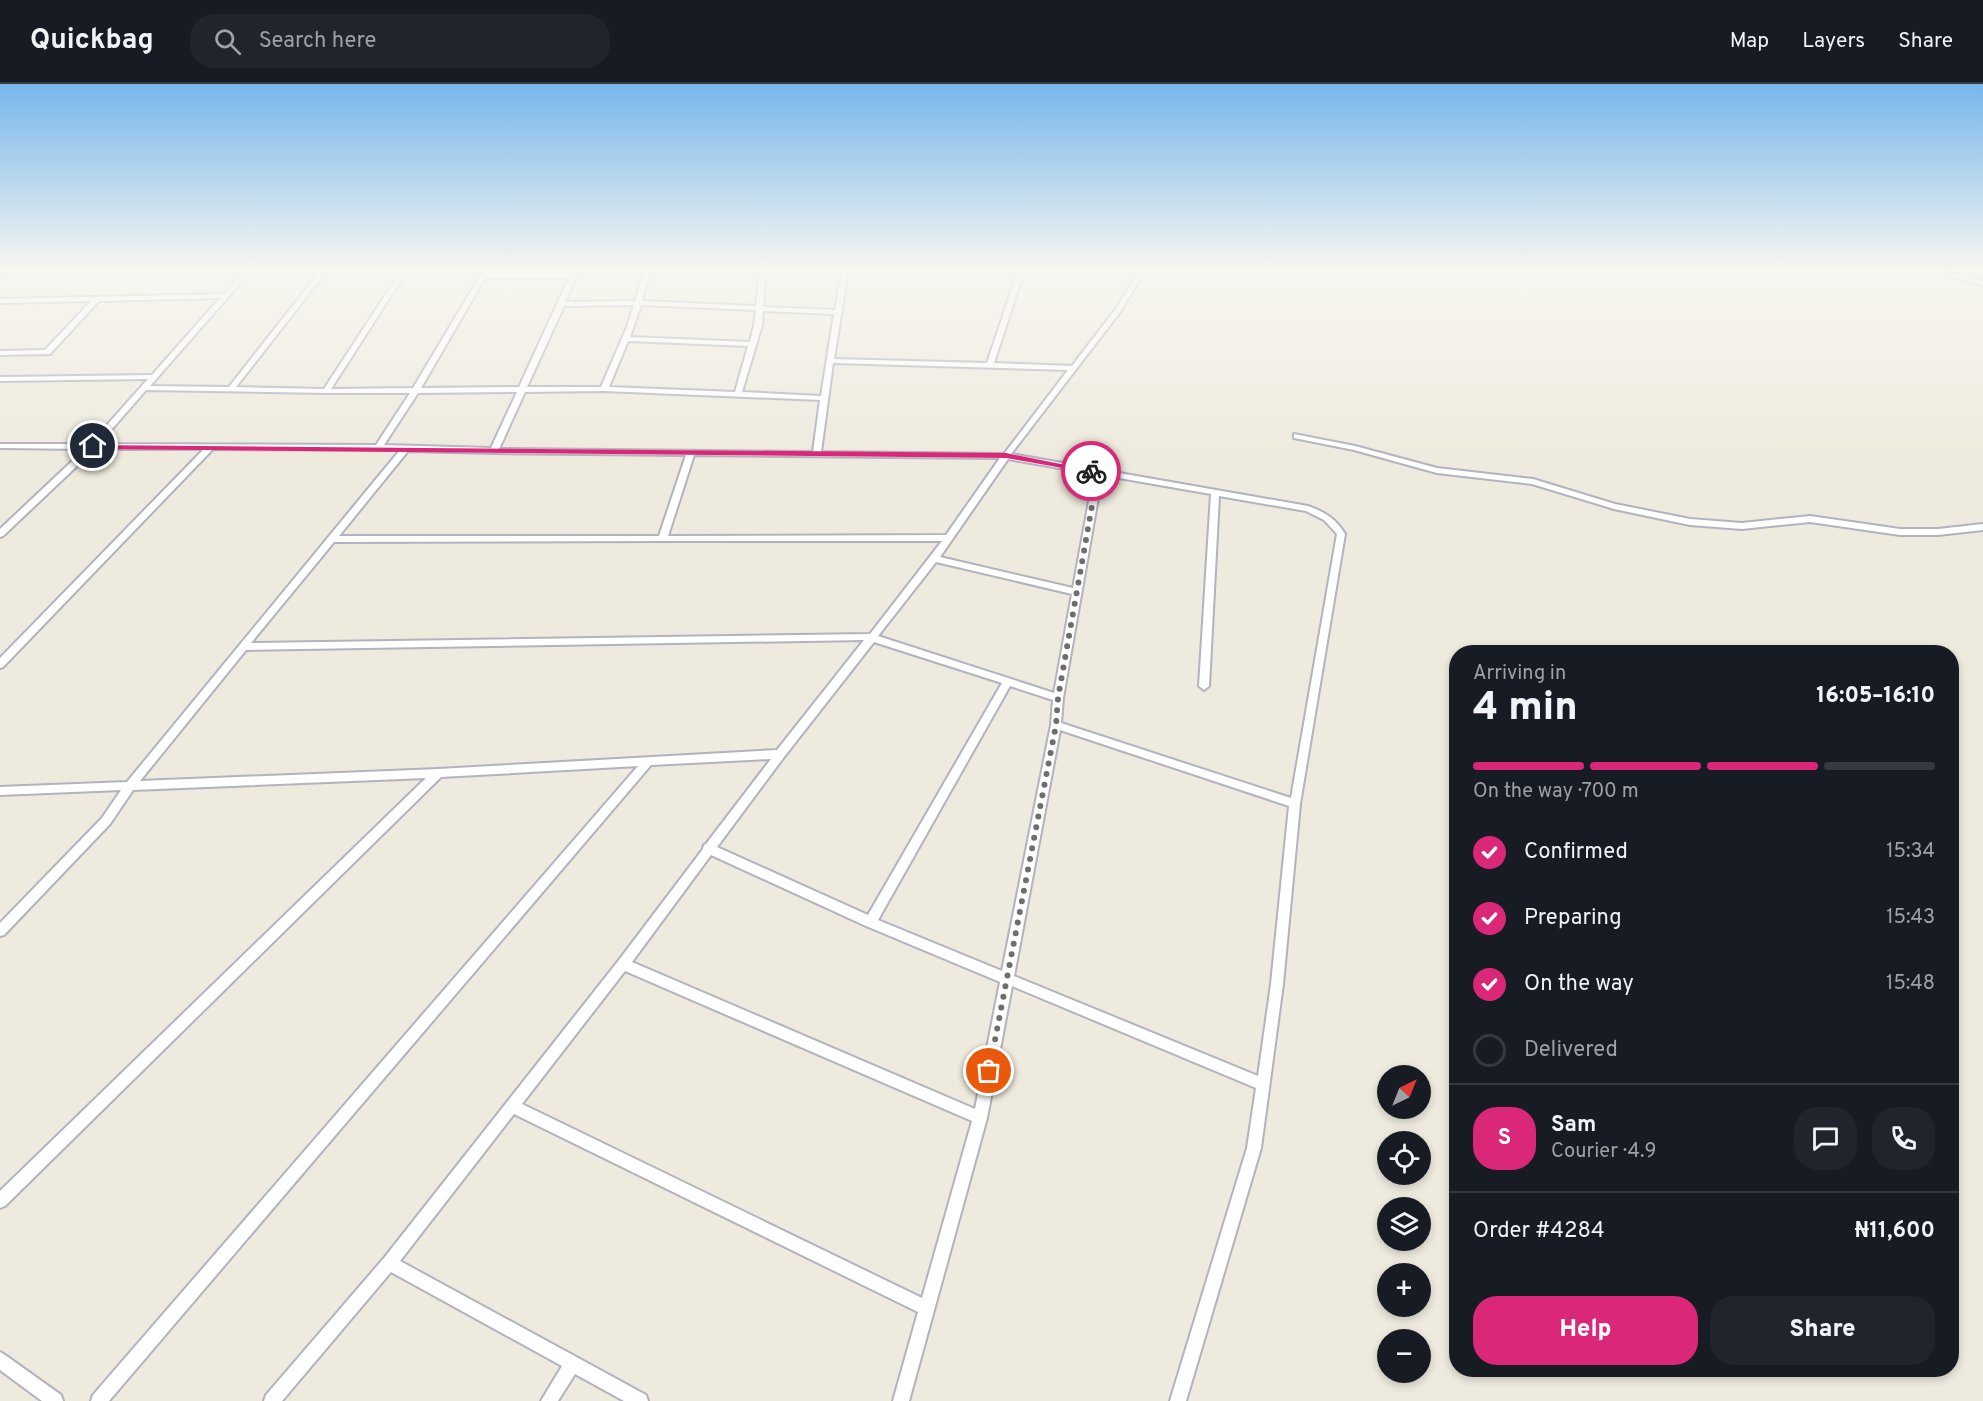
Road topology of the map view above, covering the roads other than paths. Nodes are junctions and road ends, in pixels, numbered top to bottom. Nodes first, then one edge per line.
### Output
1 (65, 332) edge
2 (194, 332) edge
3 (276, 332) edge
4 (364, 332) edge
5 (450, 332) edge
6 (548, 332) edge
7 (628, 332) edge
8 (756, 332) edge
9 (835, 332) edge
10 (1001, 332) edge
11 (1101, 332) edge
12 (626, 339) junction
13 (752, 344) junction
14 (0, 352) edge
15 (831, 361) junction
16 (990, 365) junction
17 (1074, 368) junction
18 (155, 377) junction
19 (0, 379) edge
20 (146, 388) junction
21 (523, 388) junction
22 (231, 389) junction
23 (604, 389) junction
24 (416, 390) junction
25 (326, 391) junction
26 (738, 394) junction
27 (823, 398) junction
28 (1297, 436) dead end
29 (0, 446) edge
30 (93, 446) junction
31 (210, 448) junction
32 (378, 448) junction
33 (406, 448) junction
34 (494, 451) junction
35 (691, 452) junction
36 (817, 453) junction
37 (1006, 456) junction
38 (1098, 472) junction
39 (1215, 493) junction
40 (1983, 527) edge
41 (0, 534) edge
42 (662, 538) junction
43 (948, 538) junction
44 (331, 539) junction
45 (934, 559) junction
46 (1077, 592) junction
47 (870, 637) junction
48 (242, 647) junction
49 (0, 664) edge
50 (1007, 682) junction
51 (1204, 686) dead end
52 (1058, 698) junction
53 (1056, 725) junction
54 (780, 754) junction
55 (648, 762) junction
56 (438, 773) junction
57 (130, 785) junction
58 (0, 791) edge
59 (1295, 804) junction
60 (708, 848) junction
61 (870, 922) junction
62 (0, 931) edge
63 (623, 964) junction
64 (1006, 978) junction
65 (1264, 1085) junction
66 (511, 1106) junction
67 (980, 1118) junction
68 (0, 1201) edge
69 (389, 1263) junction
70 (927, 1308) junction
71 (0, 1360) edge
72 (573, 1363) junction
73 (56, 1401) edge
74 (99, 1401) edge
75 (272, 1401) edge
76 (549, 1401) edge
77 (640, 1401) edge
78 (901, 1401) edge
79 (1178, 1401) edge

1 - 14 street
2 - 18 street
3 - 22 street
4 - 25 street
5 - 24 street
6 - 21 street
7 - 12 street
8 - 13 street
9 - 15 street
10 - 16 street
11 - 17 street
12 - 13 street
12 - 23 street
13 - 26 street
15 - 16 street
15 - 27 street
16 - 17 street
17 - 37 street
18 - 19 street
18 - 20 street
20 - 22 street
20 - 30 street
21 - 23 street
21 - 24 street
21 - 34 street
22 - 25 street
23 - 26 street
24 - 25 street
24 - 32 street
26 - 27 street
27 - 36 street
28 - 40 street
29 - 30 street
30 - 31 street
30 - 41 street
31 - 32 street
31 - 49 street
32 - 33 street
33 - 34 street
33 - 44 street
34 - 35 street
35 - 36 street
35 - 42 street
36 - 37 street
37 - 38 street
37 - 43 street
38 - 39 street
38 - 46 street
39 - 51 street
39 - 59 street
42 - 43 street
42 - 44 street
43 - 45 street
44 - 48 street
45 - 46 street
45 - 47 street
46 - 52 street
47 - 48 street
47 - 50 street
47 - 54 street
48 - 57 street
50 - 52 street
50 - 61 street
52 - 53 street
53 - 59 street
53 - 64 street
54 - 55 street
54 - 60 street
55 - 56 street
55 - 74 street
56 - 57 street
56 - 68 street
57 - 58 street
57 - 62 street
59 - 65 street
60 - 61 street
60 - 63 street
61 - 64 street
63 - 66 street
63 - 67 street
64 - 65 street
64 - 67 street
65 - 79 street
66 - 69 street
66 - 70 street
67 - 70 street
69 - 72 street
69 - 75 street
70 - 78 street
71 - 73 street
72 - 76 street
72 - 77 street

